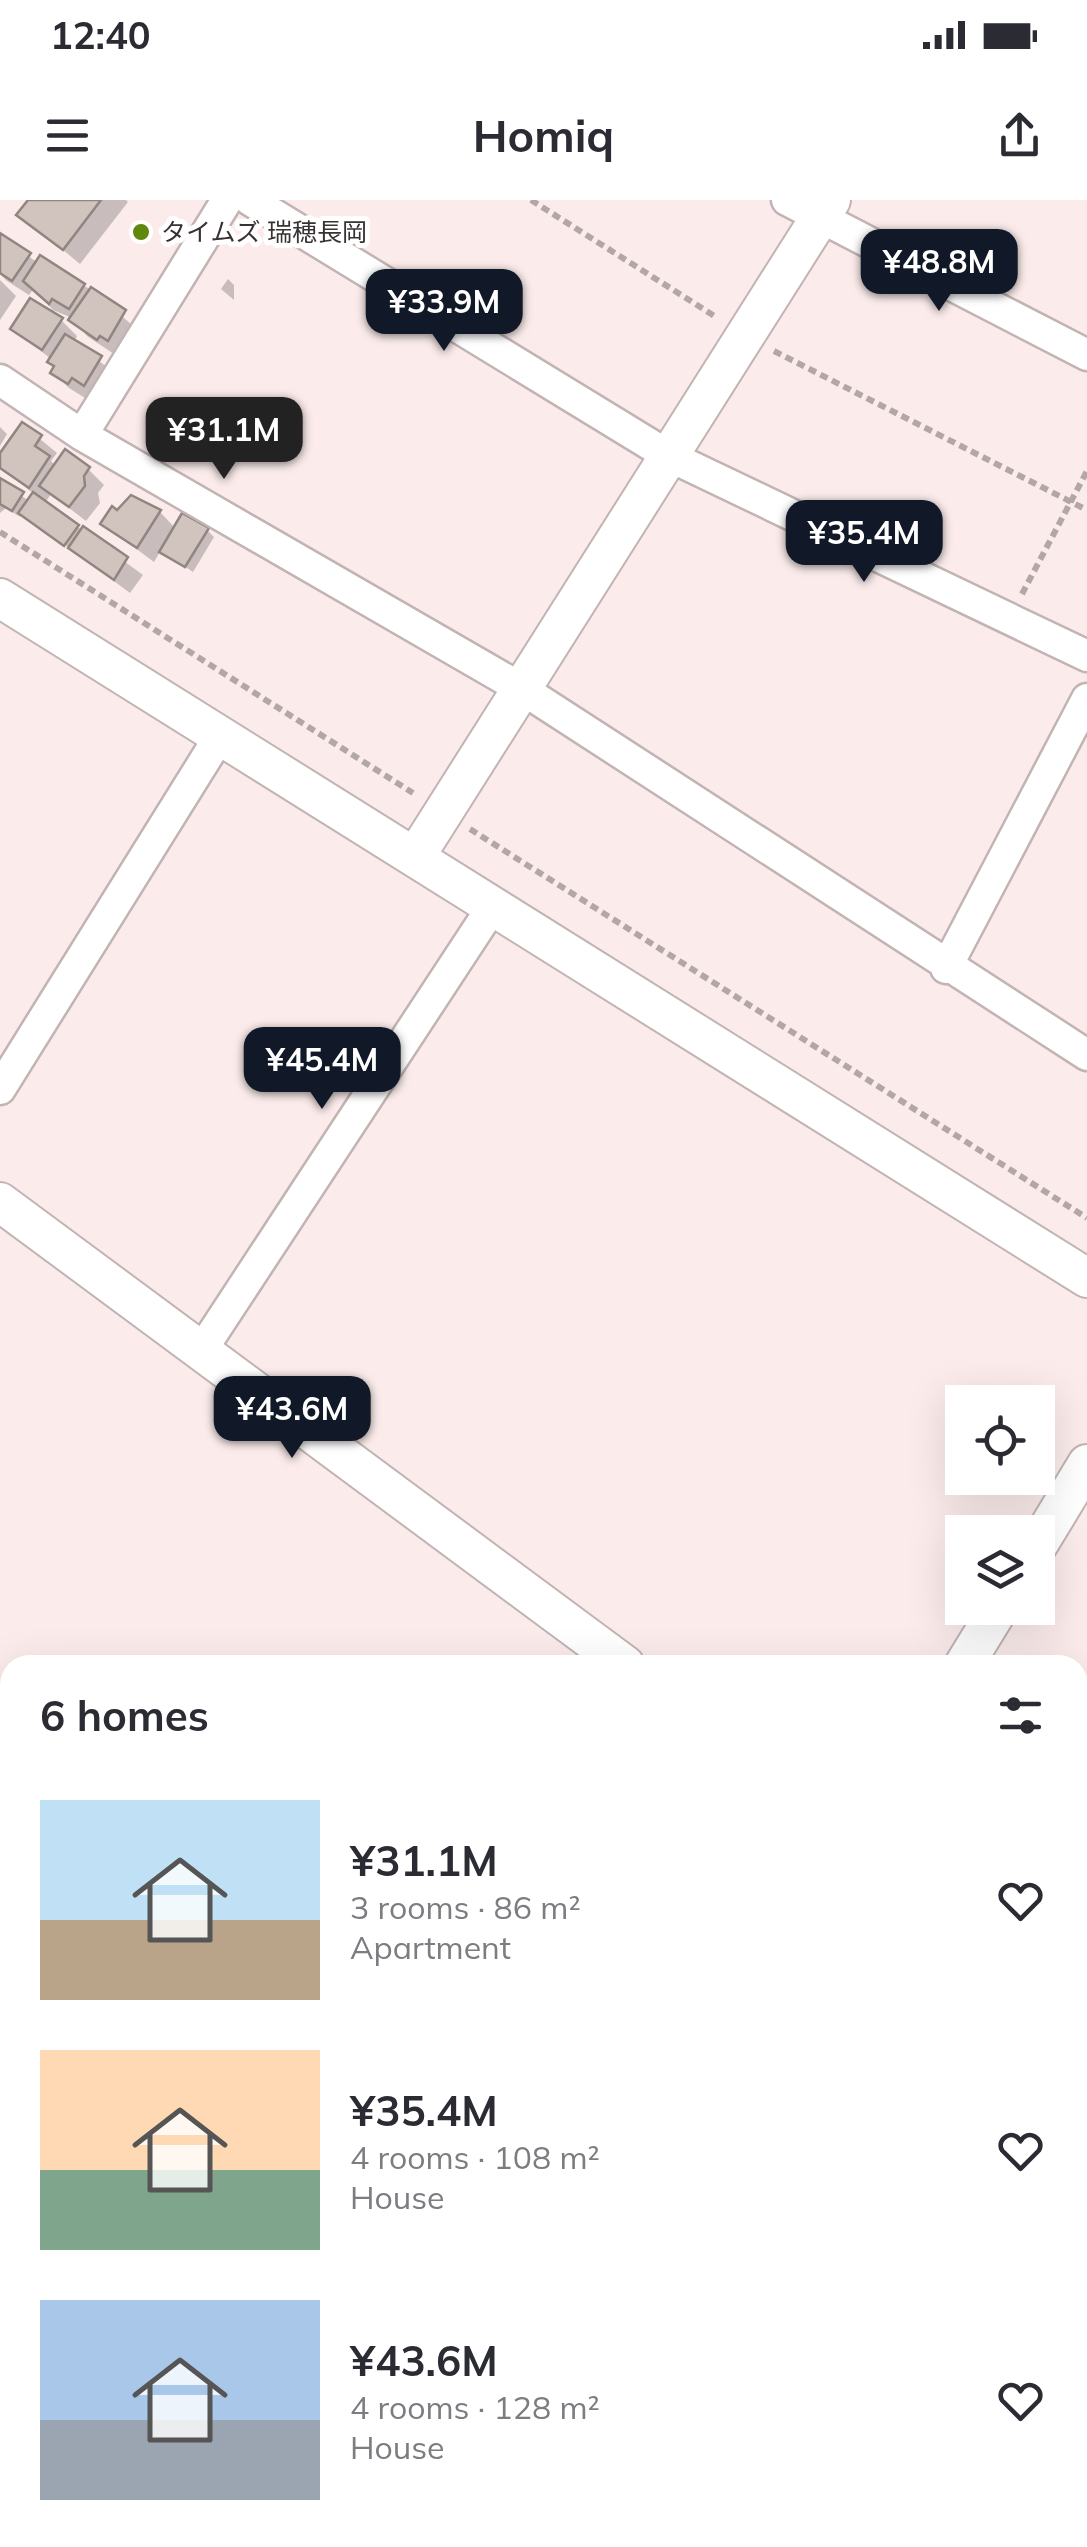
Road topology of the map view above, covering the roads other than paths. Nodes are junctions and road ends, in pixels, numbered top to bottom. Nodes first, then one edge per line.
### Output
1 (227, 200) edge
2 (250, 200) edge
3 (812, 207) edge
4 (1087, 355) edge
5 (0, 380) edge
6 (82, 435) junction
7 (669, 456) junction
8 (0, 598) edge
9 (1087, 656) edge
10 (522, 689) junction
11 (1087, 699) edge
12 (220, 736) junction
13 (415, 857) junction
14 (492, 906) junction
15 (946, 968) junction
16 (1087, 1055) edge
17 (0, 1089) edge
18 (0, 1202) edge
19 (1087, 1278) edge
20 (201, 1351) junction
21 (1087, 1464) edge
22 (1055, 1517) edge
23 (989, 1625) edge
24 (611, 1655) edge
25 (970, 1655) edge

1 - 6 street
2 - 7 street
3 - 4 street
3 - 7 street
5 - 6 street
6 - 10 street
7 - 9 street
7 - 10 street
8 - 12 street
10 - 13 street
10 - 15 street
11 - 15 street
12 - 13 street
12 - 17 street
13 - 14 street
14 - 19 street
14 - 20 street
15 - 16 street
18 - 20 street
20 - 24 street
21 - 22 street
23 - 25 street

